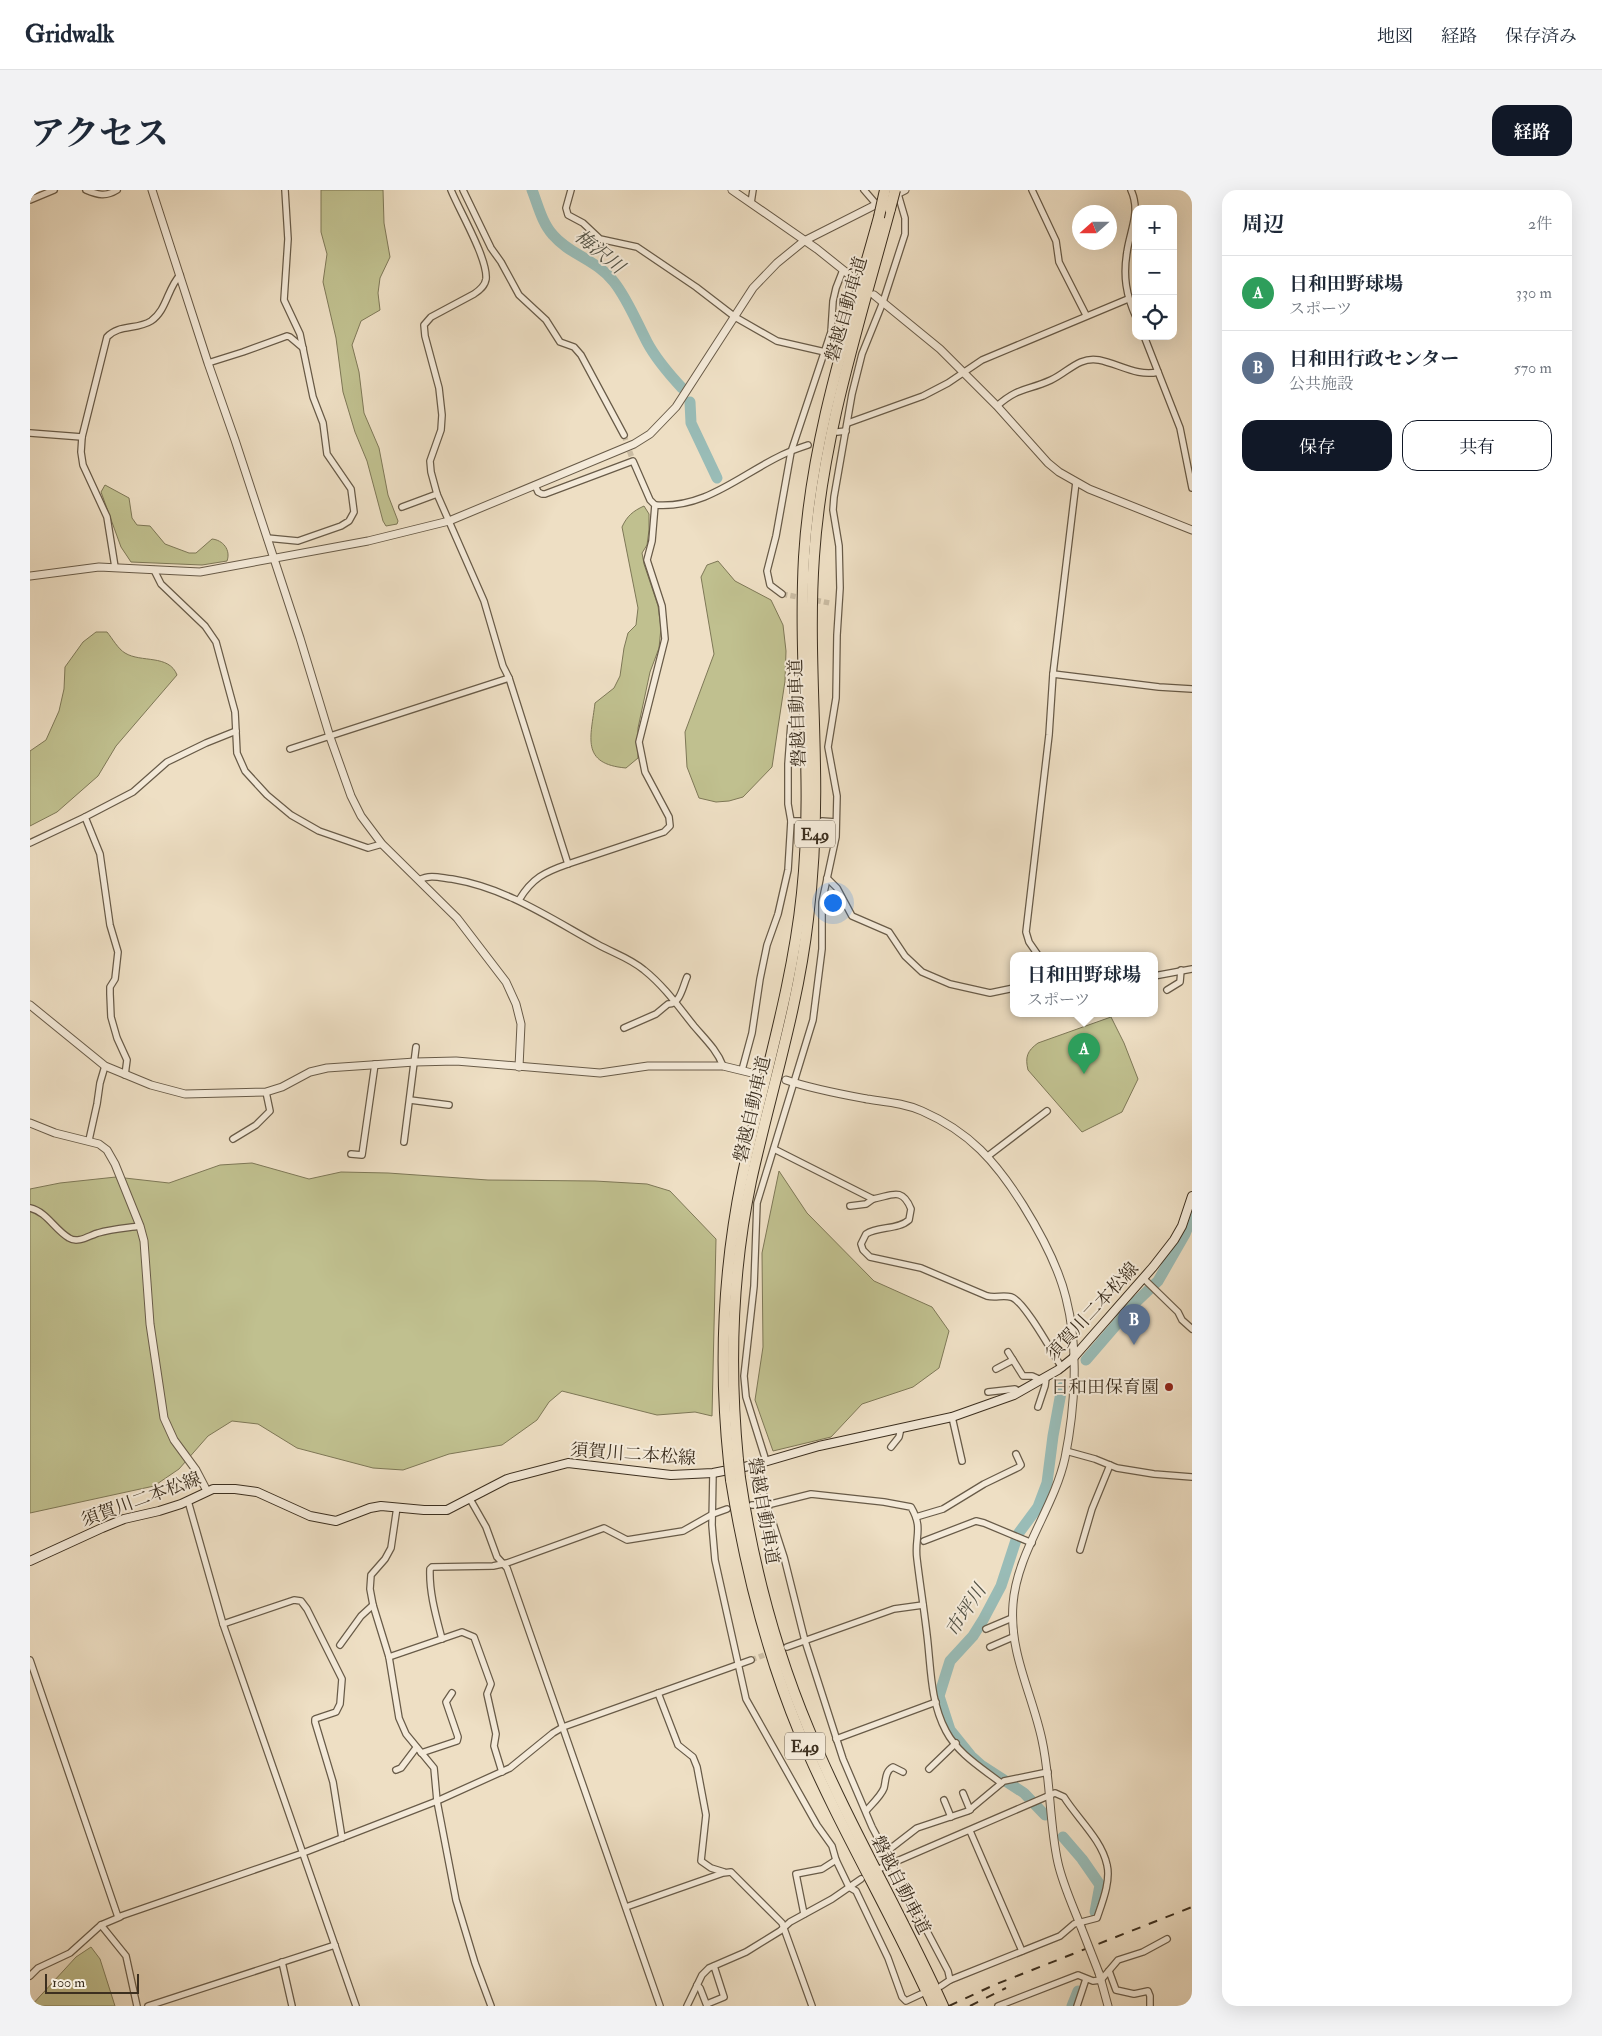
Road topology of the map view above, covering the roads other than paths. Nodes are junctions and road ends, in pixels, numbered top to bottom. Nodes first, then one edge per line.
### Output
1 (54, 190) edge
2 (86, 190) edge
3 (117, 190) edge
4 (152, 190) edge
5 (285, 190) edge
6 (450, 190) edge
7 (463, 190) edge
8 (570, 190) edge
9 (732, 190) edge
10 (754, 190) edge
11 (864, 190) edge
12 (885, 190) edge
13 (905, 190) edge
14 (1032, 190) edge
15 (1131, 190) edge
16 (896, 192) edge
17 (30, 200) edge
18 (751, 203) junction
19 (877, 204) junction
20 (804, 241) junction
21 (843, 270) junction
22 (180, 276) junction
23 (852, 277) dead end
24 (874, 295) dead end
25 (1128, 299) junction
26 (883, 302) junction
27 (1132, 308) edge
28 (1086, 315) junction
29 (735, 317) junction
30 (1146, 340) edge
31 (303, 348) junction
32 (825, 352) junction
33 (208, 363) junction
34 (964, 372) junction
35 (1158, 372) junction
36 (997, 406) junction
37 (848, 423) junction
38 (846, 431) junction
39 (838, 432) dead end
40 (30, 433) edge
41 (624, 435) tunnel mouth
42 (82, 437) junction
43 (808, 445) dead end
44 (791, 452) junction
45 (1076, 482) junction
46 (535, 485) junction
47 (1192, 488) edge
48 (437, 494) junction
49 (655, 505) junction
50 (402, 506) dead end
51 (449, 521) junction
52 (1192, 530) edge
53 (267, 538) junction
54 (273, 557) junction
55 (115, 568) junction
56 (154, 570) junction
57 (30, 576) edge
58 (782, 594) tunnel mouth
59 (830, 603) tunnel mouth
60 (839, 604) junction
61 (1053, 674) junction
62 (509, 678) junction
63 (1192, 689) edge
64 (791, 723) dead end
65 (236, 731) junction
66 (330, 737) junction
67 (290, 750) dead end
68 (85, 817) junction
69 (791, 821) junction
70 (800, 821) dead end
71 (822, 821) dead end
72 (836, 822) junction
73 (30, 843) edge
74 (382, 844) junction
75 (568, 864) junction
76 (827, 878) junction
77 (419, 880) junction
78 (519, 900) junction
79 (1036, 952) edge
80 (1192, 969) edge
81 (1182, 970) junction
82 (1158, 975) edge
83 (687, 977) dead end
84 (1010, 989) edge
85 (1167, 990) dead end
86 (677, 1002) junction
87 (30, 1005) edge
88 (624, 1028) dead end
89 (416, 1047) dead end
90 (415, 1062) junction
91 (375, 1064) junction
92 (105, 1066) junction
93 (723, 1066) junction
94 (519, 1067) junction
95 (742, 1070) junction
96 (756, 1074) dead end
97 (125, 1075) junction
98 (790, 1081) junction
99 (266, 1092) junction
100 (410, 1100) junction
101 (449, 1105) dead end
102 (1047, 1111) dead end
103 (30, 1123) edge
104 (233, 1139) dead end
105 (89, 1140) junction
106 (404, 1142) dead end
107 (774, 1149) junction
108 (350, 1154) dead end
109 (988, 1156) junction
110 (1192, 1196) edge
111 (873, 1200) junction
112 (850, 1206) dead end
113 (30, 1208) edge
114 (140, 1226) junction
115 (1143, 1278) junction
116 (1192, 1329) edge
117 (1008, 1352) dead end
118 (1073, 1358) junction
119 (1013, 1360) junction
120 (1062, 1368) junction
121 (996, 1369) dead end
122 (1043, 1379) junction
123 (988, 1392) dead end
124 (1020, 1392) junction
125 (1038, 1407) dead end
126 (952, 1417) junction
127 (902, 1428) junction
128 (890, 1447) dead end
129 (1066, 1451) junction
130 (1016, 1454) dead end
131 (733, 1461) junction
132 (766, 1461) junction
133 (962, 1461) dead end
134 (754, 1465) junction
135 (1110, 1465) junction
136 (713, 1472) junction
137 (1192, 1476) edge
138 (207, 1490) junction
139 (470, 1499) junction
140 (188, 1501) junction
141 (752, 1505) dead end
142 (767, 1505) junction
143 (397, 1507) junction
144 (727, 1509) dead end
145 (713, 1514) junction
146 (916, 1517) junction
147 (924, 1541) dead end
148 (1032, 1543) junction
149 (1080, 1550) dead end
150 (30, 1561) edge
151 (502, 1563) junction
152 (374, 1605) junction
153 (923, 1605) junction
154 (1012, 1618) junction
155 (223, 1624) junction
156 (986, 1629) dead end
157 (1013, 1637) junction
158 (442, 1639) junction
159 (805, 1641) junction
160 (340, 1645) dead end
161 (787, 1647) dead end
162 (990, 1648) dead end
163 (390, 1657) junction
164 (30, 1660) edge
165 (751, 1660) tunnel mouth
166 (739, 1664) junction
167 (452, 1693) dead end
168 (658, 1693) junction
169 (936, 1702) junction
170 (563, 1727) junction
171 (836, 1739) junction
172 (956, 1744) junction
173 (416, 1748) junction
174 (421, 1753) junction
175 (929, 1769) dead end
176 (396, 1770) dead end
177 (502, 1772) junction
178 (903, 1772) dead end
179 (1048, 1772) junction
180 (1001, 1783) junction
181 (964, 1793) dead end
182 (1050, 1795) junction
183 (944, 1800) dead end
184 (437, 1801) junction
185 (970, 1810) junction
186 (866, 1811) junction
187 (951, 1817) junction
188 (970, 1831) junction
189 (342, 1838) junction
190 (886, 1852) junction
191 (303, 1853) junction
192 (836, 1860) junction
193 (892, 1864) junction
194 (882, 1868) dead end
195 (724, 1872) junction
196 (861, 1879) dead end
197 (849, 1886) junction
198 (626, 1907) junction
199 (804, 1914) junction
200 (120, 1917) junction
201 (101, 1925) junction
202 (1080, 1925) junction
203 (784, 1927) junction
204 (1167, 1939) dead end
205 (335, 1946) junction
206 (1022, 1951) junction
207 (282, 1962) junction
208 (714, 1966) junction
209 (1109, 1971) junction
210 (30, 1976) edge
211 (1100, 1977) junction
212 (1086, 1979) junction
213 (950, 1980) junction
214 (697, 1985) junction
215 (932, 1992) junction
216 (904, 2004) edge
217 (707, 2005) edge
218 (137, 2006) edge
219 (148, 2006) edge
220 (292, 2006) edge
221 (356, 2006) edge
222 (491, 2006) edge
223 (660, 2006) edge
224 (687, 2006) edge
225 (812, 2006) edge
226 (933, 2006) edge
227 (943, 2006) edge
228 (998, 2006) edge
229 (1077, 2006) edge
230 (1108, 2006) edge
231 (1150, 2006) edge

1 - 17 street
2 - 3 street
4 - 22 street
5 - 31 street
6 - 48 street
7 - 41 street
8 - 29 street
9 - 18 street
10 - 18 street
11 - 19 street
12 - 131 highway, 磐越自動車道 / E49, bridge
13 - 16 street
14 - 28 street
15 - 25 street
16 - 19 street
16 - 26 street
16 - 131 highway, 磐越自動車道 / E49, bridge
18 - 20 street
19 - 20 street
20 - 21 street
20 - 29 street
21 - 23 street
21 - 32 street
22 - 33 street
22 - 42 street
24 - 26 street
25 - 27 street
25 - 28 street
26 - 34 street
26 - 37 street
28 - 34 street
29 - 32 street
29 - 46 street
30 - 35 street
31 - 33 street
31 - 53 street
32 - 44 street
33 - 53 street
34 - 36 street
34 - 37 street
35 - 36 street
35 - 47 street
36 - 45 street
37 - 38 street
38 - 39 street
38 - 60 street
40 - 42 street
42 - 55 street
43 - 44 street
44 - 49 street
44 - 58 street
45 - 52 street
45 - 61 street
46 - 49 street
46 - 51 street
48 - 50 street
48 - 51 street
49 - 75 street
51 - 54 street
51 - 62 street
53 - 54 street
54 - 56 street
54 - 66 street
55 - 56 street
55 - 57 street
56 - 65 street
59 - 60 street
60 - 72 street
61 - 63 street
61 - 79 street
62 - 66 street
62 - 75 street
64 - 69 street
65 - 68 street
65 - 74 street
66 - 67 street
66 - 74 street
68 - 73 street
68 - 97 street
69 - 70 street
69 - 95 street
71 - 72 street
72 - 76 street
74 - 77 street
75 - 78 street
76 - 84 street
76 - 98 street
77 - 78 street
77 - 94 street
78 - 86 street
80 - 81 street
81 - 82 street
81 - 85 street
83 - 86 street
86 - 88 street
86 - 93 street
87 - 92 street
89 - 90 street
90 - 91 street
90 - 94 street
90 - 100 street
91 - 99 street
91 - 108 street
92 - 97 street
92 - 105 street
93 - 94 street
93 - 95 street
95 - 96 street
97 - 99 street
98 - 107 street
98 - 109 street
99 - 104 street
100 - 101 street
100 - 106 street
102 - 109 street
103 - 105 street
105 - 114 street
107 - 111 street
107 - 132 street
109 - 118 street
110 - 115 main road, 須賀川二本松線
111 - 112 street
111 - 120 street
113 - 114 street
114 - 138 street
115 - 116 street
115 - 118 main road, 須賀川二本松線
117 - 119 street
118 - 120 main road, 須賀川二本松線
118 - 129 street
119 - 121 street
119 - 122 street
120 - 122 main road, 須賀川二本松線
122 - 124 main road, 須賀川二本松線
122 - 125 street
123 - 124 street
124 - 126 main road, 須賀川二本松線
126 - 127 main road, 須賀川二本松線
126 - 133 street
127 - 128 street
127 - 132 main road, 須賀川二本松線
129 - 135 street
129 - 148 street
130 - 146 street
131 - 215 highway, 磐越自動車道 / E49, bridge
132 - 134 main road, 須賀川二本松線
134 - 136 main road, 須賀川二本松線
134 - 142 street
135 - 137 street
135 - 149 street
136 - 139 main road, 須賀川二本松線
136 - 145 street
138 - 140 main road, 須賀川二本松線
138 - 143 main road, 須賀川二本松線
139 - 143 main road, 須賀川二本松線
139 - 151 street
140 - 150 main road, 須賀川二本松線
140 - 155 street
141 - 142 street
142 - 146 street
142 - 159 street
143 - 152 street
144 - 145 street
145 - 151 street
145 - 166 street
146 - 153 street
147 - 148 street
148 - 154 street
151 - 158 street
151 - 170 street
152 - 160 street
152 - 163 street
153 - 159 street
153 - 169 street
154 - 156 street
154 - 157 street
155 - 189 street
155 - 191 street
157 - 162 street
157 - 179 street
158 - 163 street
158 - 177 street
159 - 161 street
159 - 171 street
163 - 173 street
164 - 200 street
165 - 166 street
166 - 168 street
166 - 192 street
167 - 174 street
168 - 170 street
168 - 195 street
169 - 171 street
169 - 172 street
170 - 177 street
170 - 198 street
171 - 186 street
172 - 175 street
172 - 180 street
173 - 174 street
173 - 176 street
174 - 184 street
177 - 184 street
178 - 186 street
179 - 180 street
179 - 182 street
180 - 185 street
181 - 185 street
182 - 188 street
182 - 202 street
182 - 202 street
183 - 187 street
184 - 189 street
184 - 222 street
185 - 187 street
186 - 190 street
187 - 190 street
188 - 193 street
188 - 206 street
189 - 191 street
190 - 193 street
191 - 200 street
191 - 205 street
192 - 197 street
192 - 199 street
193 - 194 street
193 - 213 street
195 - 198 street
195 - 203 street
196 - 197 street
197 - 199 street
197 - 216 street
198 - 223 street
199 - 203 street
200 - 201 street
201 - 210 street
201 - 218 street
202 - 206 street
202 - 211 street, bridge
203 - 208 street
203 - 225 street
204 - 209 street
205 - 207 street
205 - 221 street
206 - 213 street
207 - 219 street
207 - 220 street
208 - 214 street
208 - 217 street
209 - 211 street
209 - 231 street
211 - 212 street
211 - 230 street
212 - 228 street
212 - 229 street
213 - 215 street
214 - 217 street
214 - 224 street
215 - 216 street
215 - 226 highway, 磐越自動車道 / E49
215 - 227 highway, 磐越自動車道 / E49

